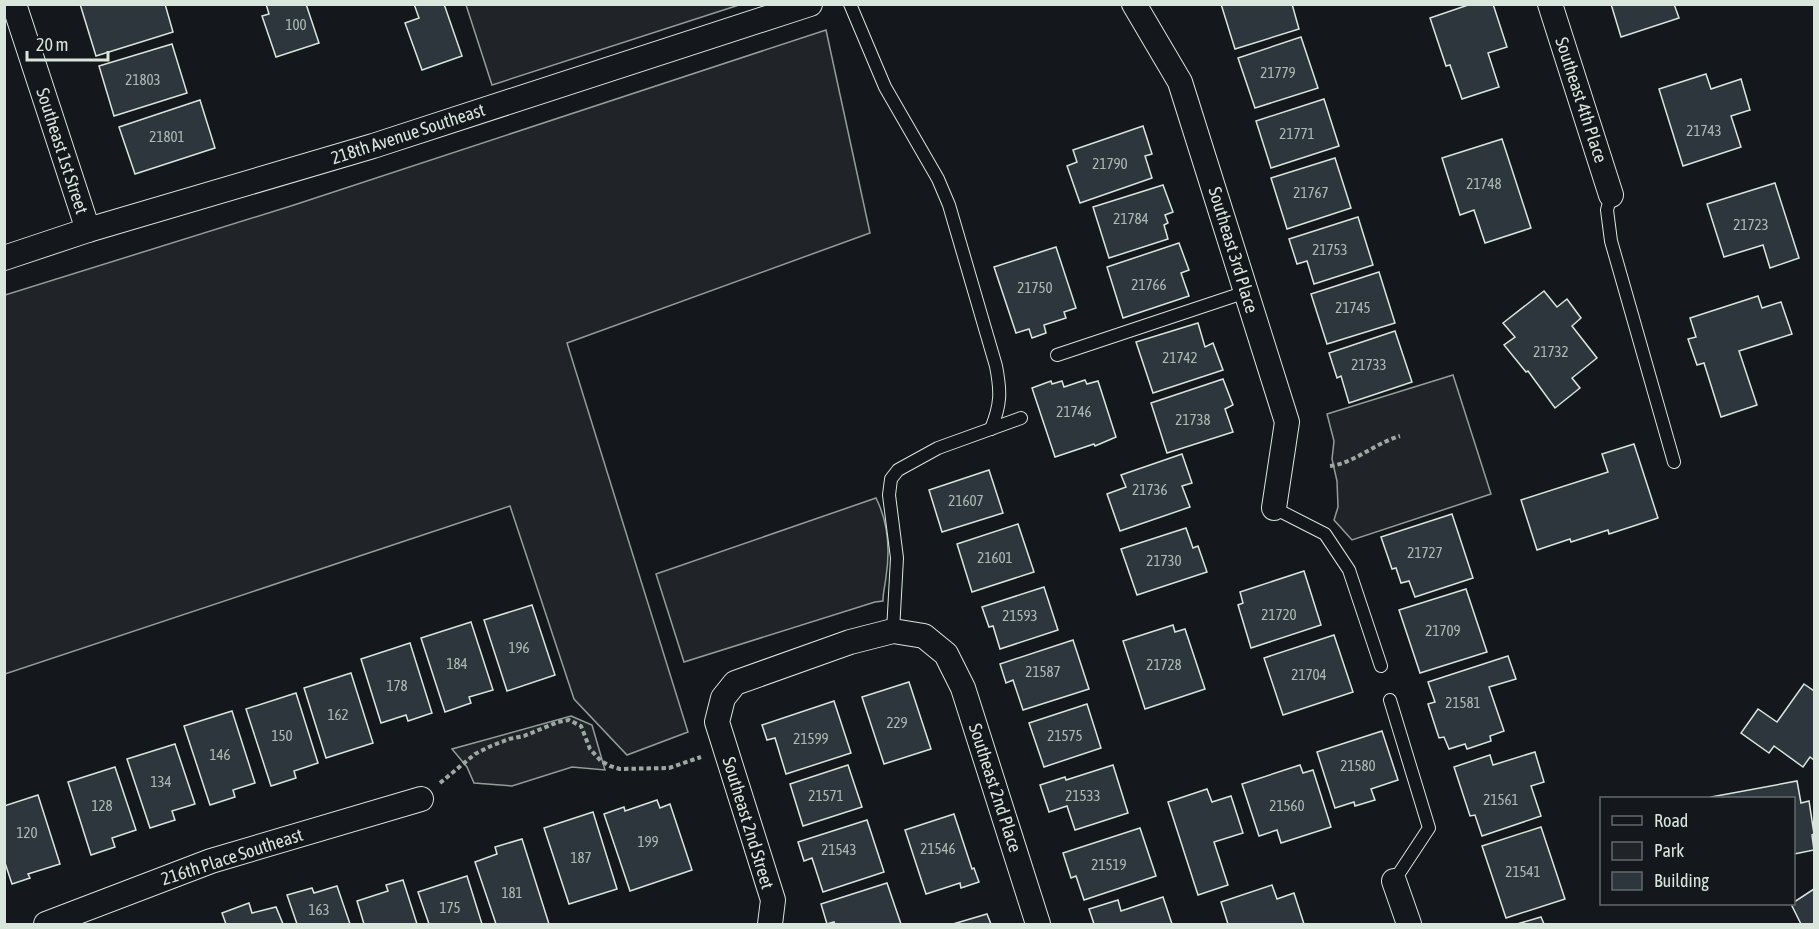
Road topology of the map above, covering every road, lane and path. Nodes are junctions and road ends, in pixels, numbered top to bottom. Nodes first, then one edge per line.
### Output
1 (14, 4) edge
2 (810, 4) edge
3 (850, 4) edge
4 (1134, 4) edge
5 (1550, 4) edge
6 (1611, 195) joint
7 (88, 230) junction
8 (4, 258) edge
9 (1246, 292) junction
10 (1057, 355) dead end
11 (1022, 418) dead end
12 (991, 429) junction
13 (1400, 436) dead end
14 (1674, 462) dead end
15 (1330, 466) dead end
16 (1274, 508) joint
17 (892, 632) junction
18 (1381, 666) dead end
19 (1390, 700) dead end
20 (707, 752) dead end
21 (421, 798) joint
22 (1394, 881) joint
23 (46, 924) edge
24 (770, 924) edge
25 (1038, 924) edge
26 (1409, 924) edge

1 - 7 street, Southeast 1st Street
2 - 7 street, 218th Avenue Southeast
3 - 12 lane
4 - 9 street, Southeast 3rd Place
5 - 6 street, Southeast 4th Place
6 - 14 lane
7 - 8 street, 218th Avenue Southeast
9 - 10 lane
9 - 16 street, Southeast 3rd Place
11 - 12 lane
12 - 17 lane
13 - 15 path
16 - 18 lane
17 - 24 street, Southeast 2nd Street
17 - 25 street, Southeast 2nd Place
19 - 22 lane
20 - 21 path
21 - 23 street, 216th Place Southeast
22 - 26 street

